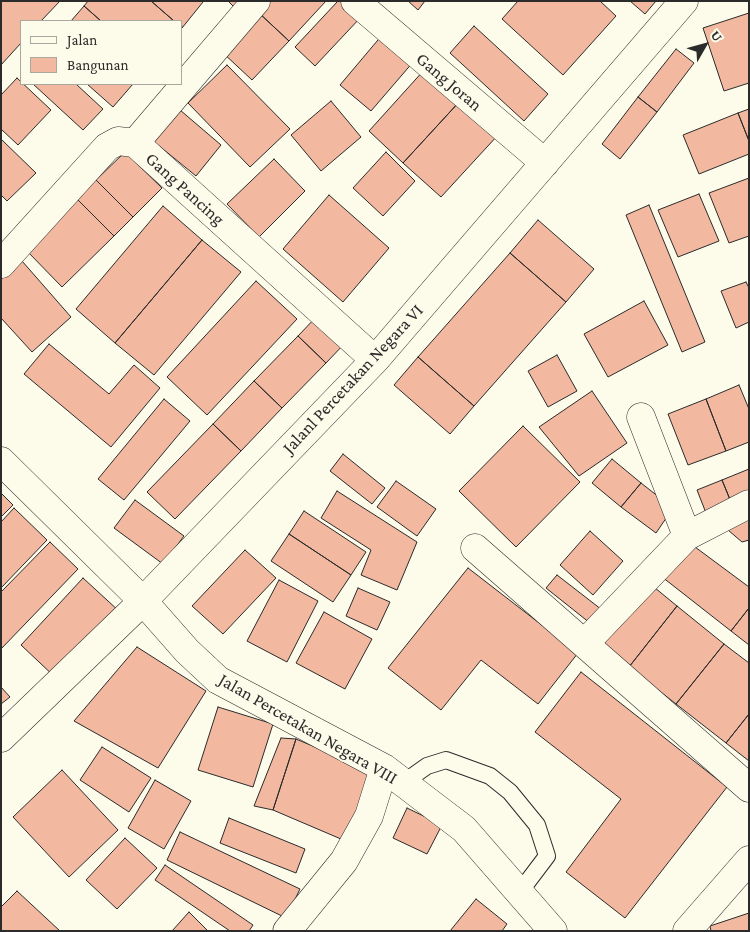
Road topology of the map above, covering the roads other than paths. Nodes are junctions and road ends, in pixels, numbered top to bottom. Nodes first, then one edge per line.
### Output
1 (256, 1) edge
2 (354, 1) edge
3 (684, 1) edge
4 (135, 143) junction
5 (545, 163) junction
6 (1, 264) edge
7 (375, 360) junction
8 (641, 417) dead end
9 (1, 461) edge
10 (749, 504) edge
11 (687, 536) junction
12 (475, 548) dead end
13 (143, 601) junction
14 (585, 643) junction
15 (1, 738) edge
16 (393, 775) junction
17 (749, 788) edge
18 (749, 860) edge
19 (520, 893) junction
20 (287, 931) edge
21 (553, 931) edge
22 (688, 931) edge

1 - 4 street
2 - 5 street, Gang Joran
3 - 5 street, Jalanl Percetakan Negara VI
4 - 6 street, Gang Pancing
4 - 7 street, Gang Pancing
5 - 7 street, Jalanl Percetakan Negara VI
7 - 13 street, Jalanl Percetakan Negara VI
8 - 11 street
9 - 13 street, Jalan Percetakan Negara VIII
10 - 11 street
11 - 14 street
12 - 14 street
13 - 15 street, Jalanl Percetakan Negara VI
13 - 16 street, Jalan Percetakan Negara VIII
14 - 17 street
16 - 19 street, Jalan Percetakan Negara VIII
16 - 19 lane
16 - 20 street
18 - 22 street
19 - 21 street, Jalan Percetakan Negara VIII

